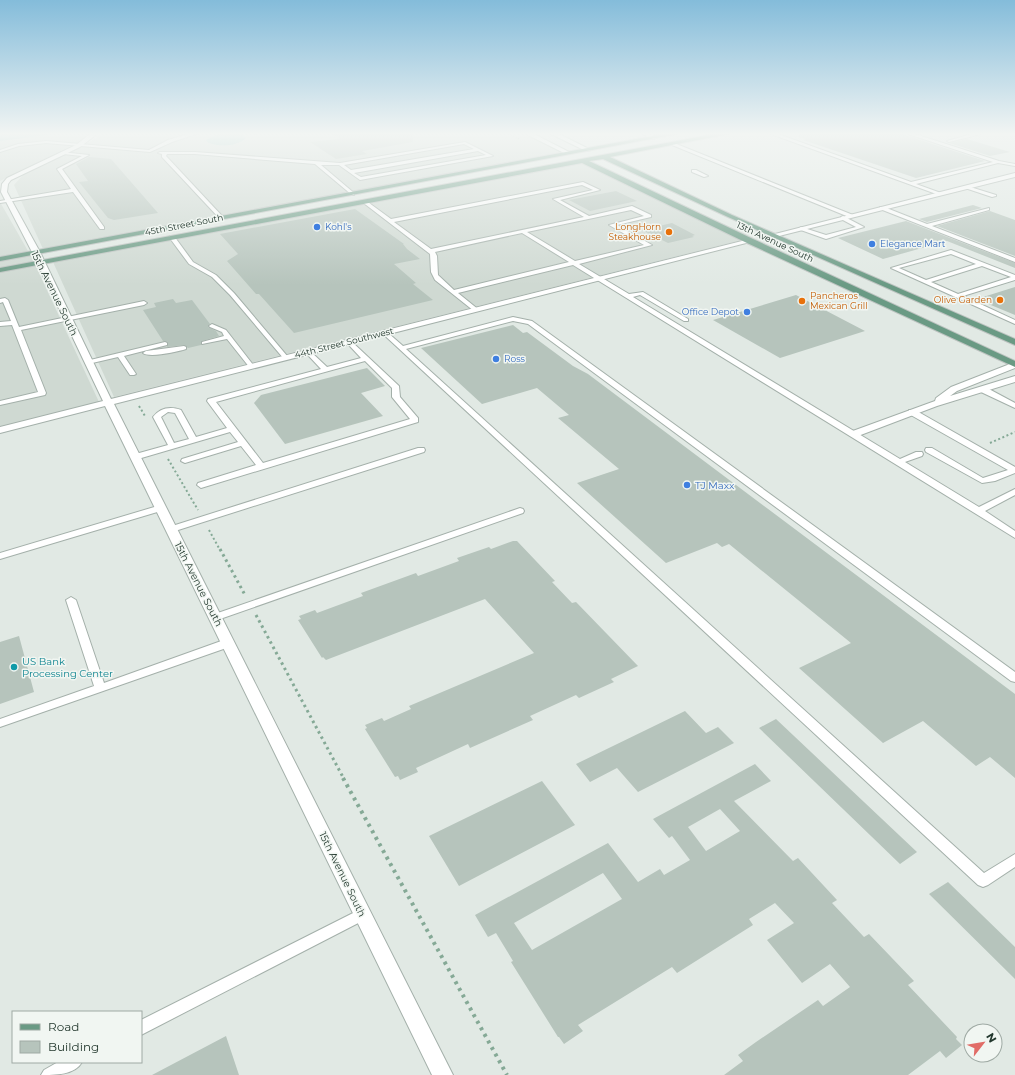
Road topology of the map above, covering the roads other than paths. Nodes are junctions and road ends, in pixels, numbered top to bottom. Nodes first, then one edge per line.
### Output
1 (5, 184) edge
2 (70, 184) edge
3 (190, 184) edge
4 (341, 184) edge
5 (404, 184) edge
6 (418, 184) edge
7 (456, 184) edge
8 (576, 184) edge
9 (585, 184) edge
10 (632, 184) edge
11 (663, 184) edge
12 (773, 184) edge
13 (911, 184) edge
14 (975, 184) edge
15 (967, 186) junction
16 (74, 190) junction
17 (352, 194) junction
18 (939, 194) junction
19 (994, 196) dead end
20 (660, 198) junction
21 (9, 201) junction
22 (363, 201) junction
23 (0, 202) edge
24 (882, 208) junction
25 (987, 209) dead end
26 (851, 216) junction
27 (588, 217) junction
28 (221, 218) junction
29 (843, 218) junction
30 (389, 221) junction
31 (236, 225) junction
32 (928, 226) junction
33 (102, 228) dead end
34 (802, 228) junction
35 (522, 231) junction
36 (774, 235) junction
37 (172, 237) junction
38 (152, 241) junction
39 (750, 241) junction
40 (430, 251) junction
41 (38, 257) junction
42 (0, 259) edge
43 (1015, 260) edge
44 (573, 263) junction
45 (982, 264) junction
46 (0, 270) edge
47 (1015, 278) edge
48 (600, 279) junction
49 (925, 282) junction
50 (890, 287) junction
51 (454, 292) junction
52 (628, 296) junction
53 (958, 296) junction
54 (0, 301) edge
55 (144, 302) dead end
56 (476, 310) junction
57 (68, 318) junction
58 (1015, 322) edge
59 (0, 324) edge
60 (673, 324) junction
61 (16, 326) junction
62 (212, 326) dead end
63 (216, 331) dead end
64 (385, 333) junction
65 (226, 334) junction
66 (163, 341) dead end
67 (204, 342) dead end
68 (349, 342) junction
69 (1015, 342) edge
70 (184, 348) dead end
71 (402, 348) junction
72 (308, 352) junction
73 (120, 354) junction
74 (286, 358) junction
75 (366, 359) junction
76 (88, 362) junction
77 (1015, 364) edge
78 (252, 367) junction
79 (326, 370) junction
80 (132, 374) dead end
81 (1015, 379) edge
82 (984, 390) junction
83 (0, 403) edge
84 (109, 403) junction
85 (934, 404) junction
86 (1015, 406) edge
87 (912, 412) junction
88 (232, 429) junction
89 (0, 430) edge
90 (854, 434) junction
91 (194, 440) junction
92 (243, 443) junction
93 (172, 446) junction
94 (421, 450) dead end
95 (928, 450) dead end
96 (919, 454) dead end
97 (135, 457) junction
98 (185, 461) dead end
99 (899, 462) junction
100 (260, 466) junction
101 (1015, 470) edge
102 (201, 485) dead end
103 (1015, 492) edge
104 (161, 508) junction
105 (520, 511) dead end
106 (979, 511) junction
107 (172, 529) junction
108 (1015, 535) edge
109 (0, 556) edge
110 (71, 600) dead end
111 (216, 617) junction
112 (228, 643) junction
113 (1015, 678) edge
114 (100, 688) junction
115 (0, 722) edge
116 (1015, 860) edge
117 (363, 914) junction
118 (142, 1027) edge
119 (72, 1063) edge
120 (49, 1075) edge
121 (443, 1075) edge

1 - 21 street, 15th Avenue South
2 - 16 lane
3 - 28 lane
4 - 17 lane
5 - 17 main road, 45th Street South
6 - 22 main road
7 - 22 main road, 45th Street South
8 - 30 lane
9 - 27 lane
10 - 20 main road, 13th Avenue South
11 - 36 main road, 13th Avenue South
12 - 26 lane
13 - 18 lane
14 - 15 street
15 - 18 street
15 - 19 lane
16 - 21 lane
16 - 33 lane
17 - 28 main road, 45th Street South
17 - 31 main road
18 - 24 street
20 - 36 main road
20 - 39 main road, 13th Avenue South
21 - 23 lane
21 - 41 street, 15th Avenue South
22 - 30 lane
22 - 31 main road, 45th Street South
24 - 26 street
24 - 32 lane
25 - 32 lane
26 - 29 street
27 - 35 lane
27 - 44 lane
28 - 38 main road
28 - 41 main road, 45th Street South
29 - 34 street
29 - 34 lane
30 - 40 lane
31 - 37 main road, 45th Street South
32 - 43 lane
34 - 36 street
35 - 40 lane
35 - 44 lane
36 - 50 main road, 13th Avenue South
37 - 38 main road, 45th Street South
37 - 74 lane
38 - 41 main road, 45th Street South
39 - 48 street, 44th Street Southwest
39 - 50 main road
39 - 77 main road, 13th Avenue South
40 - 51 lane
41 - 42 main road, 45th Street South
41 - 46 main road, 45th Street South
41 - 57 street, 15th Avenue South
44 - 48 lane
44 - 51 lane
45 - 47 lane
45 - 49 lane
45 - 49 lane
47 - 53 lane
48 - 52 lane
48 - 56 street, 44th Street Southwest
49 - 53 lane
50 - 69 main road, 13th Avenue South
51 - 56 lane
52 - 60 lane
52 - 60 lane
53 - 58 lane
54 - 61 lane
55 - 57 lane
56 - 64 street, 44th Street Southwest
57 - 61 lane
57 - 76 street, 15th Avenue South
59 - 61 lane
60 - 90 lane
61 - 83 lane
62 - 65 lane
63 - 65 lane
64 - 68 street, 44th Street Southwest
64 - 71 lane
65 - 67 lane
65 - 78 lane
66 - 73 lane
68 - 72 street, 44th Street Southwest
68 - 75 lane
70 - 73 lane
71 - 113 lane
71 - 116 lane
72 - 74 street, 44th Street Southwest
72 - 79 lane
73 - 76 lane
73 - 80 lane
74 - 78 street, 44th Street Southwest
75 - 79 lane
75 - 100 lane
76 - 84 street, 15th Avenue South
77 - 85 street
78 - 84 street, 44th Street Southwest
79 - 88 lane
81 - 82 street
82 - 85 street
82 - 86 lane
84 - 89 street, 44th Street Southwest
84 - 97 street, 15th Avenue South
85 - 87 street
87 - 90 street
87 - 101 lane
88 - 91 lane
88 - 92 lane
90 - 99 lane
91 - 93 lane
91 - 93 lane
92 - 98 lane
92 - 100 lane
93 - 97 lane
94 - 107 lane
95 - 101 lane
96 - 99 lane
97 - 104 street, 15th Avenue South
99 - 106 lane
100 - 102 lane
103 - 106 lane
104 - 107 street, 15th Avenue South
104 - 109 lane
105 - 111 lane
106 - 108 lane
107 - 111 street, 15th Avenue South
110 - 114 lane
111 - 112 street, 15th Avenue South
112 - 114 lane
112 - 117 street, 15th Avenue South
114 - 115 lane
117 - 118 lane
117 - 121 street, 15th Avenue South
119 - 120 lane

